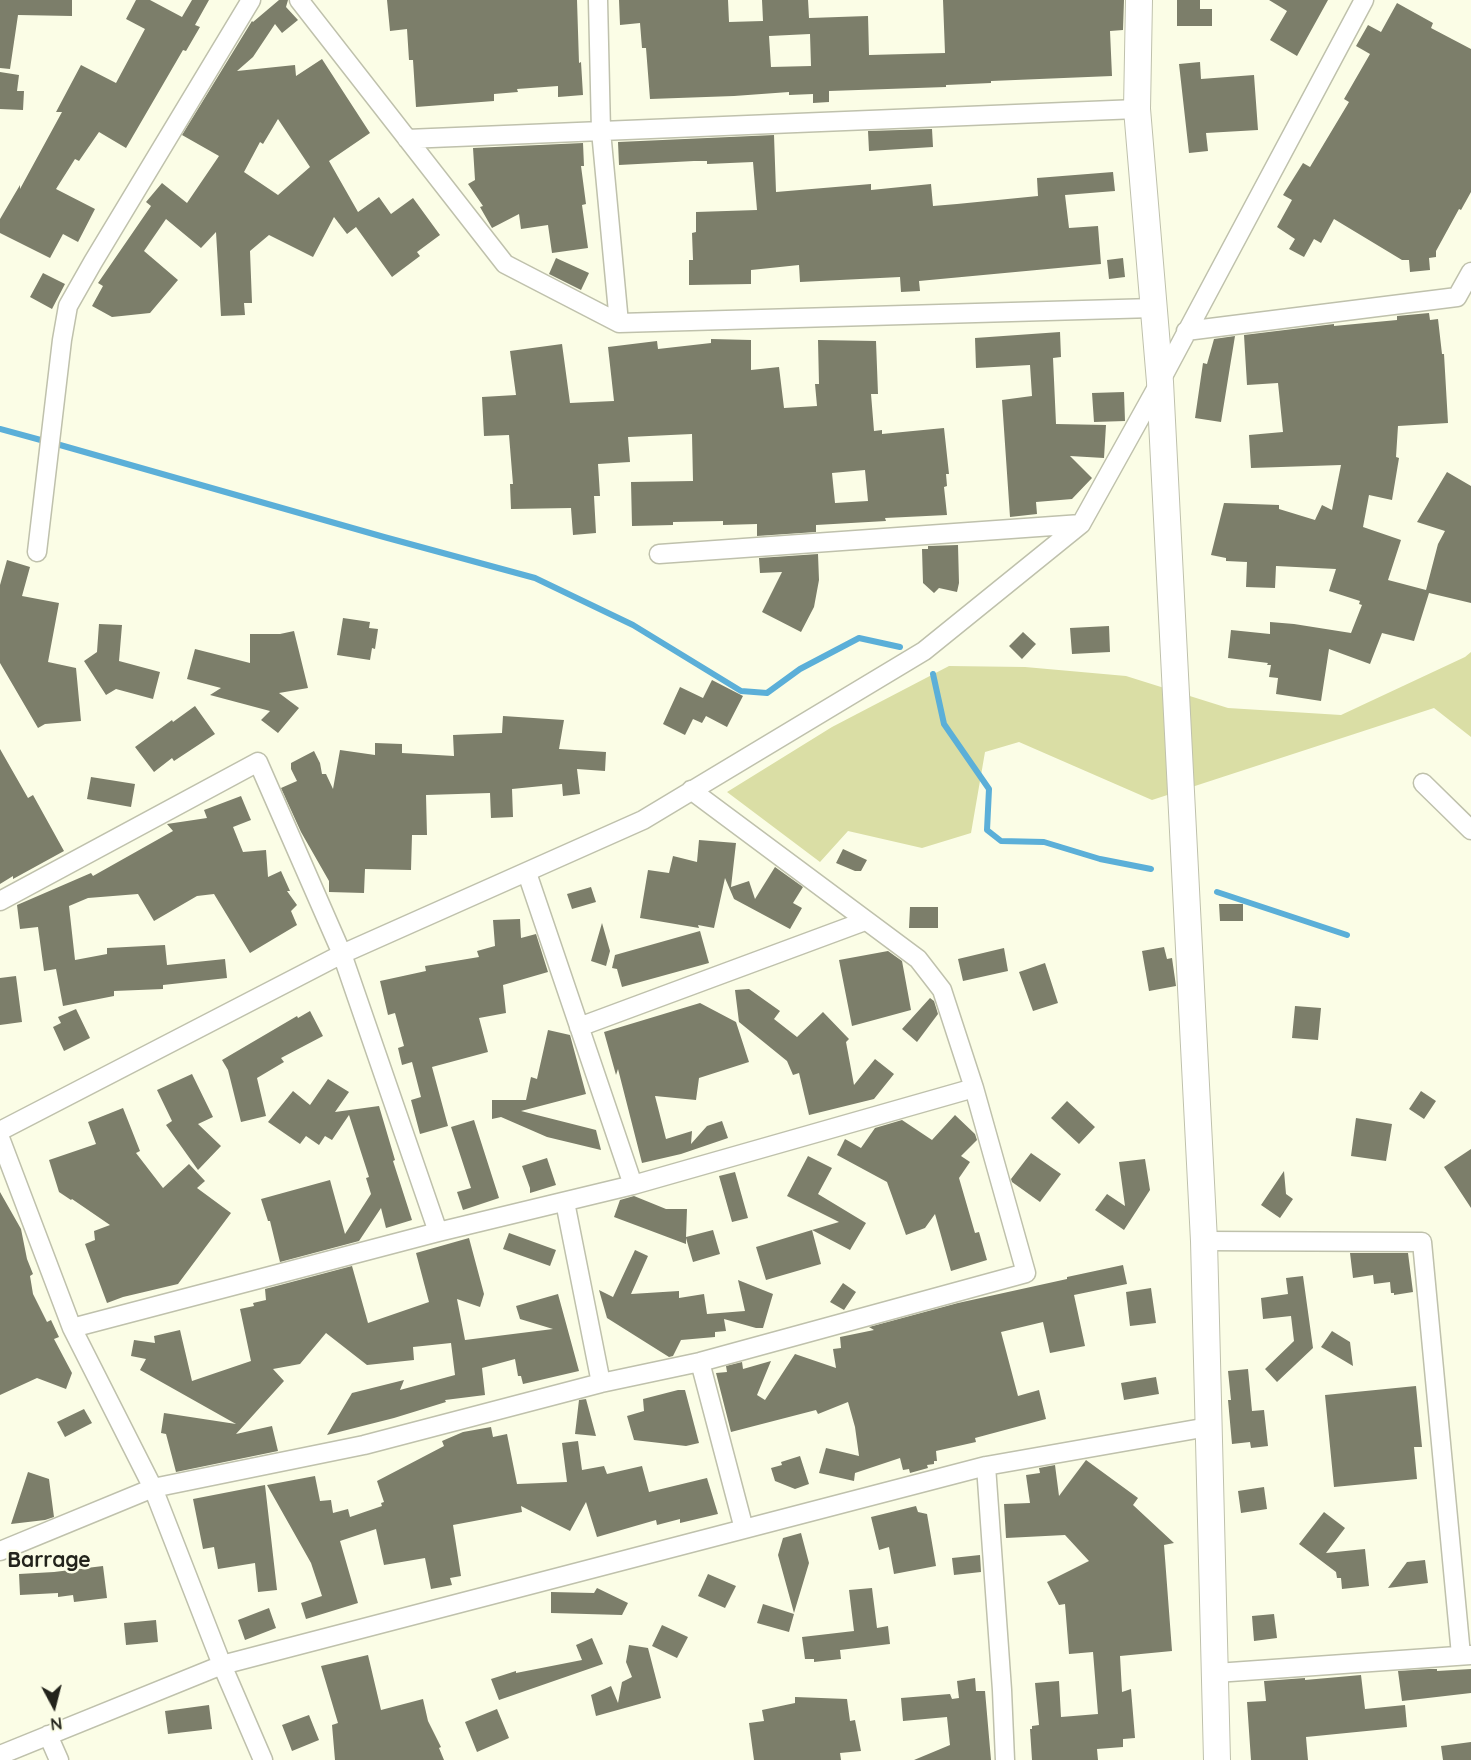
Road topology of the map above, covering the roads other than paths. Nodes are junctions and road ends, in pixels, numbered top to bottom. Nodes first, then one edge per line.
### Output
1 (251, 0) edge
2 (299, 0) edge
3 (598, 0) edge
4 (1138, 0) edge
5 (1364, 0) edge
6 (1137, 109) junction
7 (601, 131) junction
8 (407, 139) junction
9 (1471, 272) edge
10 (1154, 308) junction
11 (619, 323) junction
12 (1186, 331) junction
13 (1160, 382) junction
14 (1081, 524) junction
15 (37, 552) dead end
16 (658, 554) dead end
17 (1423, 783) dead end
18 (691, 790) junction
19 (1471, 830) edge
20 (527, 873) junction
21 (0, 901) edge
22 (865, 921) junction
23 (342, 954) junction
24 (579, 1027) junction
25 (974, 1088) junction
26 (0, 1131) edge
27 (0, 1138) edge
28 (633, 1185) junction
29 (566, 1202) junction
30 (438, 1232) junction
31 (1204, 1241) junction
32 (72, 1329) junction
33 (700, 1362) junction
34 (602, 1383) junction
35 (1208, 1427) junction
36 (987, 1466) junction
37 (153, 1488) junction
38 (744, 1529) junction
39 (0, 1551) edge
40 (1466, 1655) edge
41 (222, 1665) junction
42 (1216, 1673) junction
43 (48, 1735) junction
44 (0, 1755) edge
45 (59, 1760) edge
46 (263, 1760) edge
47 (1005, 1760) edge
48 (1217, 1760) edge

1 - 15 street
2 - 8 street
3 - 7 street
4 - 6 street
5 - 12 street
6 - 7 street
6 - 10 street
7 - 8 street
7 - 11 street
8 - 11 street
9 - 12 street
10 - 11 street
10 - 13 street
12 - 13 street
13 - 14 street
13 - 31 street
14 - 16 street
14 - 18 street
17 - 19 street
18 - 20 street
18 - 22 street
20 - 23 street
20 - 24 street
21 - 23 street
22 - 24 street
22 - 25 street
23 - 26 street
23 - 30 street
24 - 28 street
25 - 28 street
25 - 33 street
27 - 32 street
28 - 29 street
29 - 30 street
29 - 34 street
30 - 32 street
31 - 35 street
31 - 40 street
32 - 37 street
33 - 34 street
33 - 38 street
34 - 37 street
35 - 36 street
35 - 42 street
36 - 38 street
36 - 47 street
37 - 39 street
37 - 41 street
38 - 41 street
40 - 42 street
41 - 43 street
41 - 46 street
42 - 48 street
43 - 44 street
43 - 45 street

